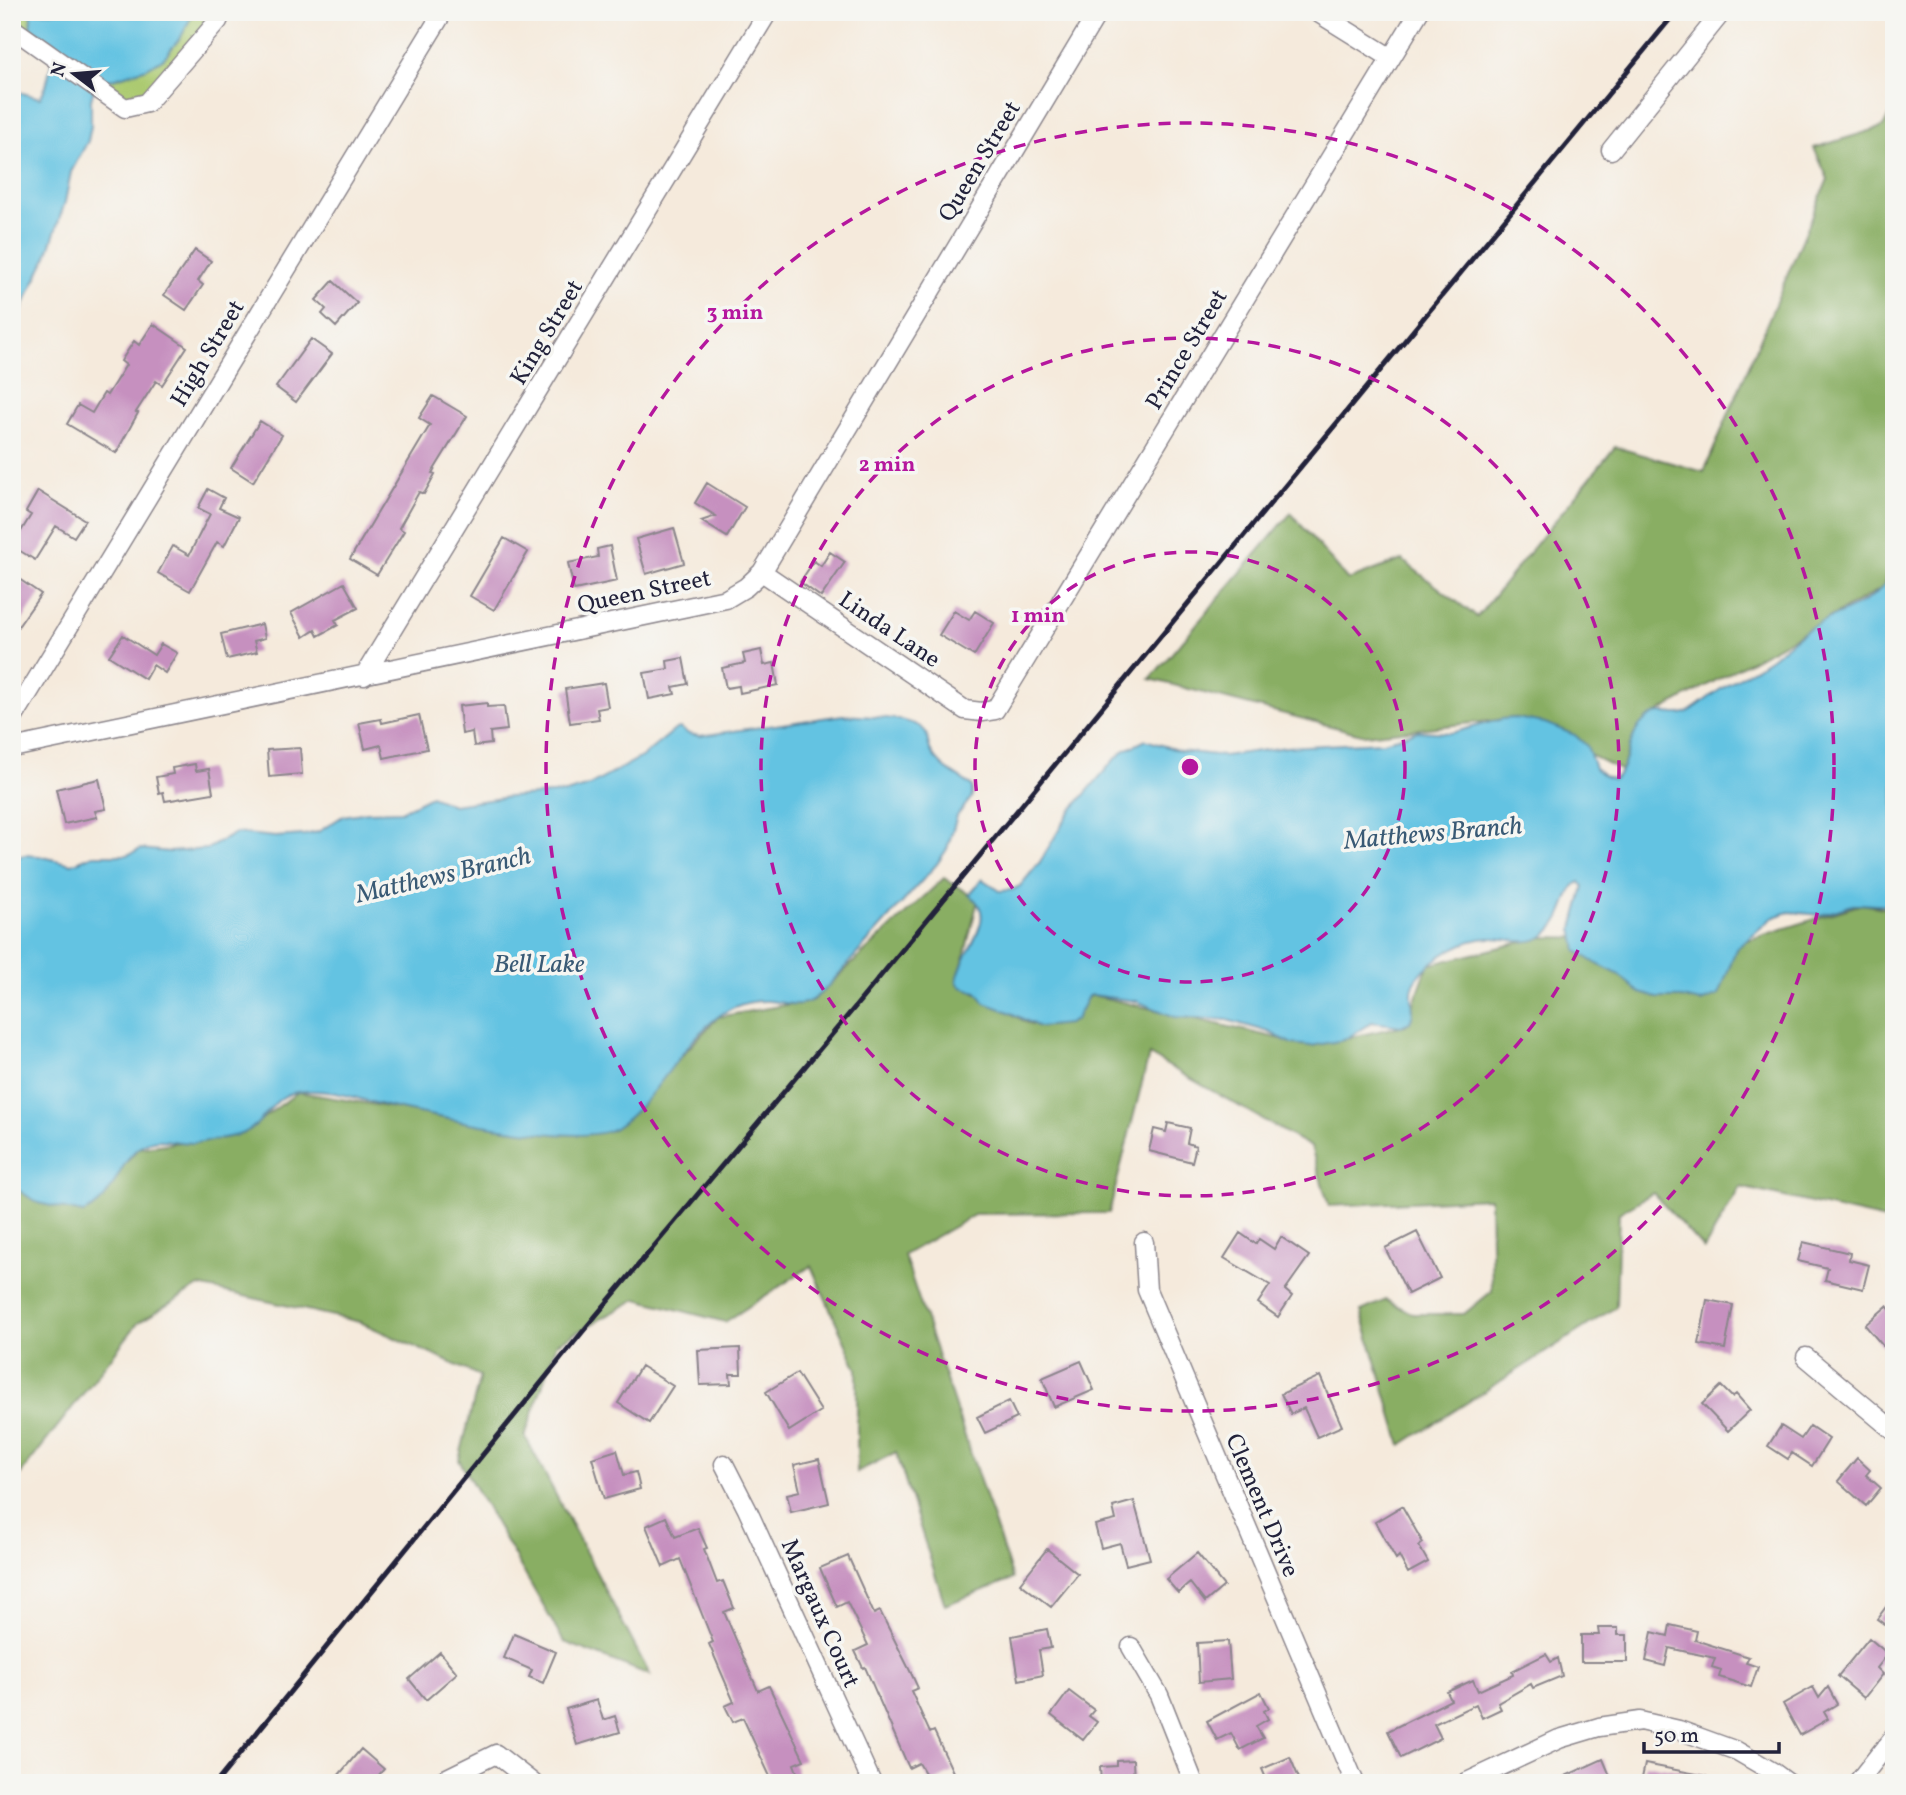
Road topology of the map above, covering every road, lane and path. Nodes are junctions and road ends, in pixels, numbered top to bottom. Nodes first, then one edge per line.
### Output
1 (222, 12) edge
2 (443, 12) edge
3 (768, 12) edge
4 (1098, 12) edge
5 (1317, 12) edge
6 (1419, 12) edge
7 (1722, 12) edge
8 (12, 28) edge
9 (1391, 58) junction
10 (1611, 150) dead end
11 (762, 572) junction
12 (364, 676) junction
13 (995, 710) joint
14 (12, 720) edge
15 (12, 748) edge
16 (1144, 1242) dead end
17 (1806, 1357) dead end
18 (1894, 1431) edge
19 (724, 1464) dead end
20 (1131, 1647) dead end
21 (1894, 1737) edge
22 (437, 1783) edge
23 (533, 1783) edge
24 (872, 1783) edge
25 (1194, 1783) edge
26 (1355, 1783) edge
27 (1465, 1783) edge
28 (1788, 1783) edge
29 (1857, 1783) edge

1 - 8 street
2 - 14 street, High Street
3 - 12 street, King Street
4 - 11 street, Queen Street
5 - 9 street
6 - 9 street, Prince Street
7 - 10 street
9 - 13 street, Prince Street
11 - 12 street, Queen Street
11 - 13 street, Linda Lane
12 - 15 street, Queen Street
16 - 26 street, Clement Drive
17 - 18 street
19 - 24 street, Margaux Court
20 - 25 street
21 - 29 street
22 - 23 street
27 - 28 street

